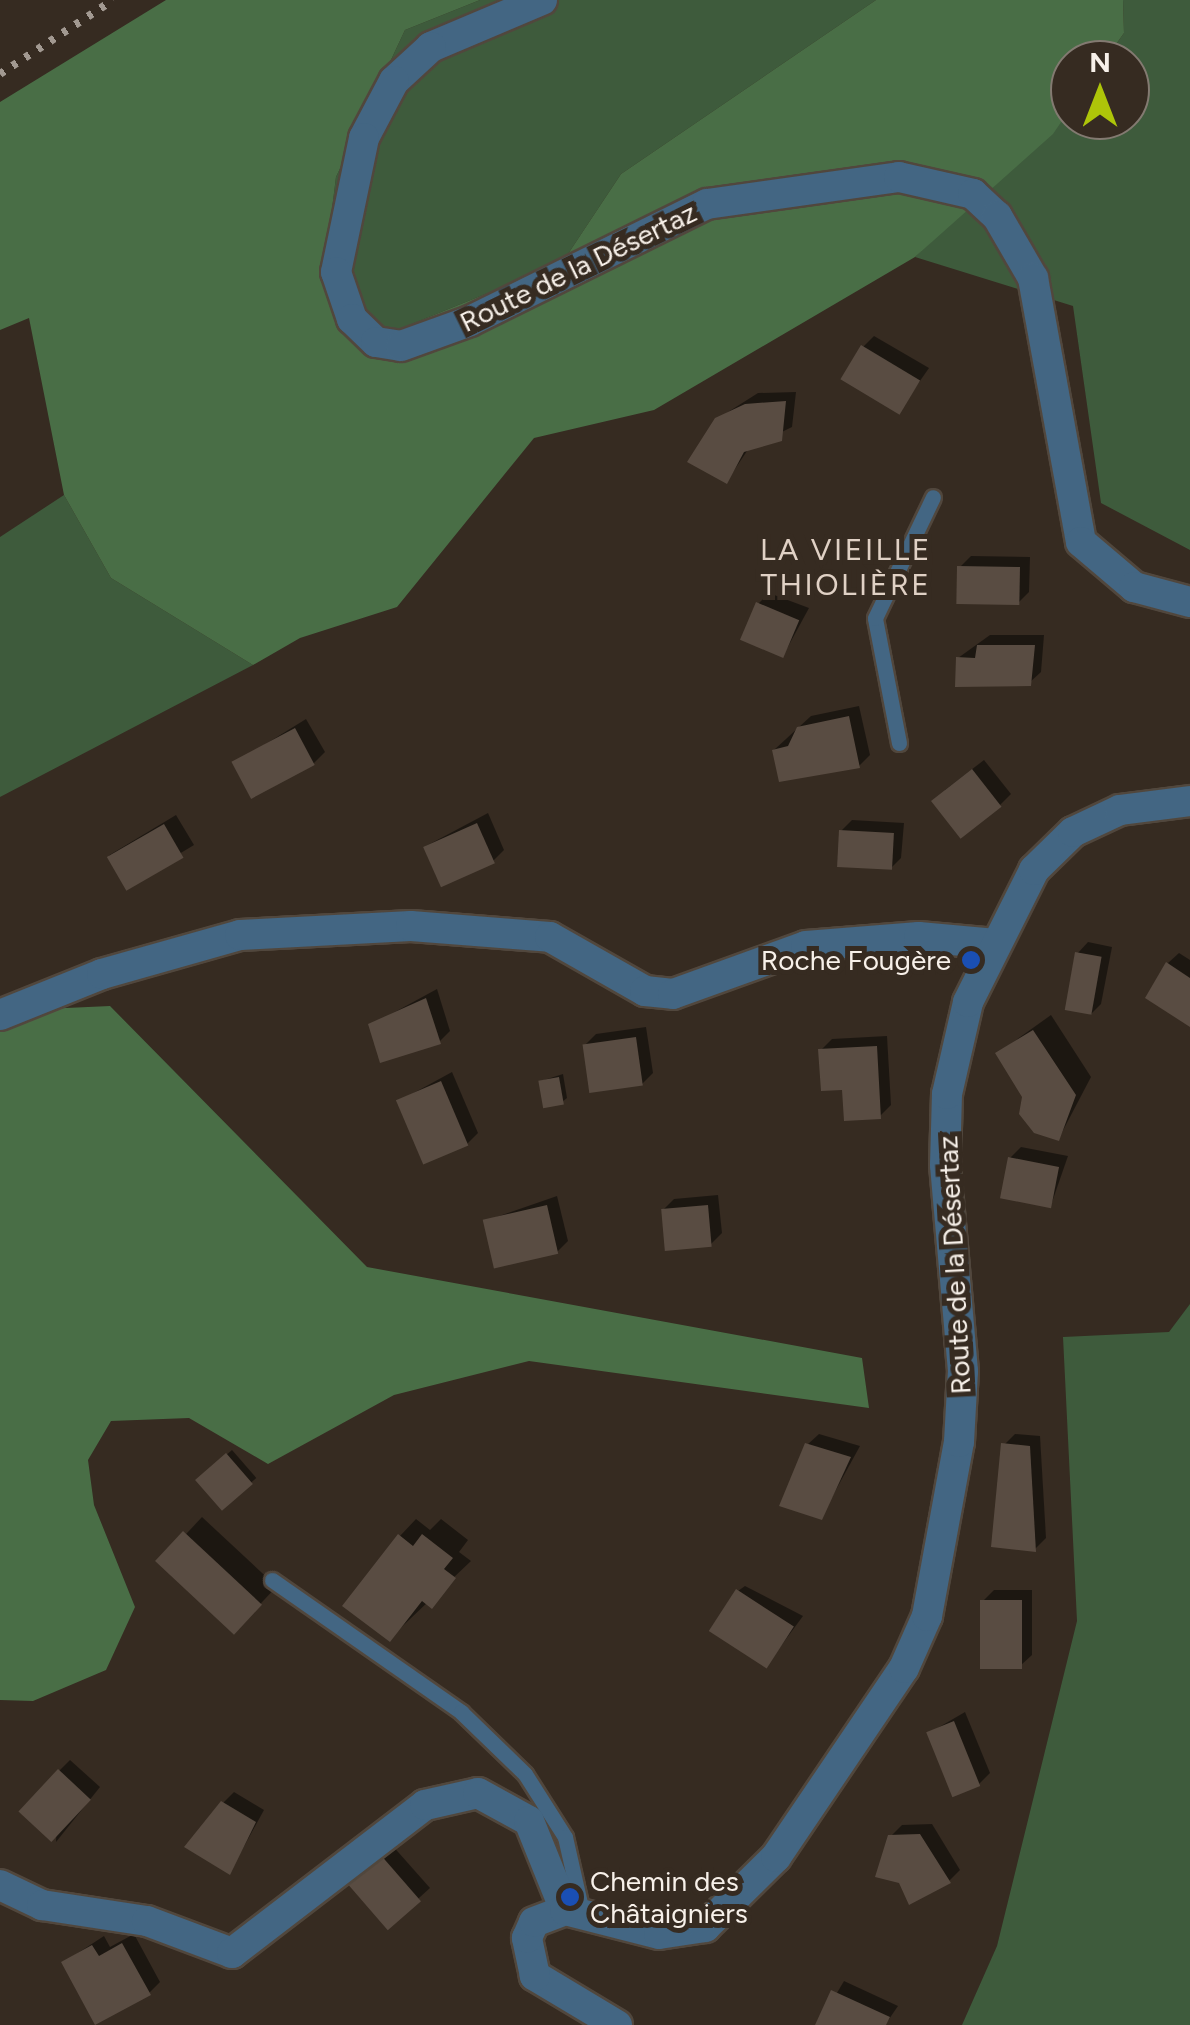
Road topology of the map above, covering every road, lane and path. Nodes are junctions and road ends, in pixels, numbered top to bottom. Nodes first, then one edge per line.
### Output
1 (542, 0) edge
2 (933, 497) dead end
3 (1190, 602) edge
4 (899, 743) dead end
5 (1190, 800) edge
6 (996, 944) junction
7 (0, 1015) edge
8 (272, 1580) dead end
9 (0, 1885) edge
10 (573, 1911) junction
11 (618, 2025) edge

1 - 3 street, Route de la Désertaz
2 - 4 lane
5 - 6 street, Route de la Désertaz
6 - 7 street
6 - 10 street, Route de la Désertaz
8 - 10 lane
9 - 10 street
10 - 11 street

